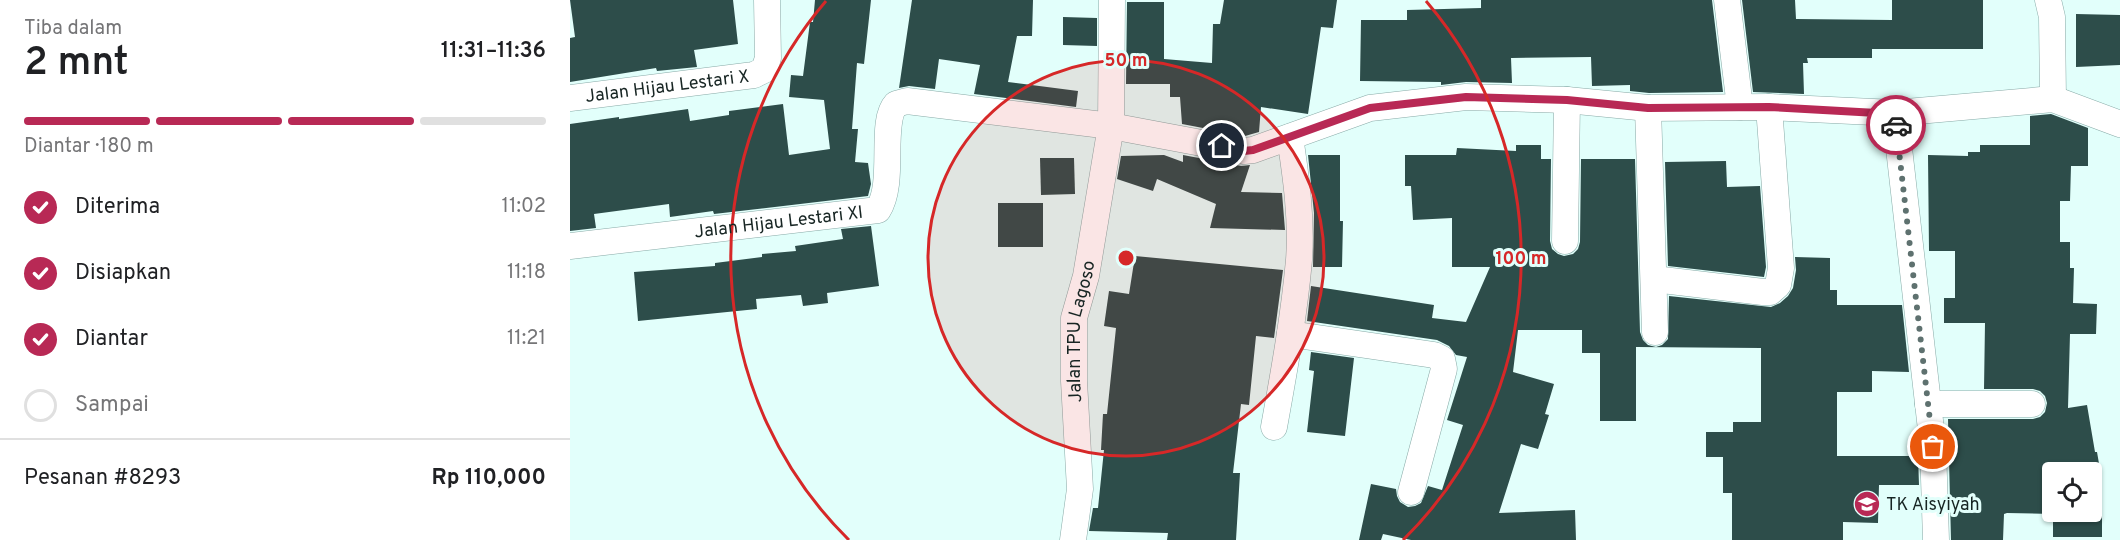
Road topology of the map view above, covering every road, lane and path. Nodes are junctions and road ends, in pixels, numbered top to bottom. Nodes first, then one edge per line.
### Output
1 (767, 0) edge
2 (1112, 0) edge
3 (1727, 0) edge
4 (2048, 0) edge
5 (570, 99) edge
6 (2053, 99) junction
7 (1567, 100) junction
8 (1740, 107) junction
9 (1769, 107) junction
10 (1648, 108) junction
11 (1895, 114) junction
12 (2120, 124) edge
13 (1111, 126) junction
14 (1290, 137) junction
15 (1564, 241) dead end
16 (570, 246) edge
17 (1654, 279) junction
18 (1655, 332) dead end
19 (1290, 334) junction
20 (1928, 404) junction
21 (2032, 404) dead end
22 (1274, 427) dead end
23 (1411, 492) dead end
24 (1073, 540) edge
25 (1936, 540) edge

1 - 5 street, Jalan Hijau Lestari X
2 - 13 street, Jalan TPU Lagoso
3 - 8 street
4 - 6 street
6 - 11 street
6 - 12 street
7 - 10 street
7 - 14 street
7 - 15 street
8 - 9 street
8 - 10 street
9 - 11 street
9 - 17 street
10 - 17 street
11 - 20 street
13 - 14 street
13 - 16 street, Jalan Hijau Lestari XI
13 - 24 street, Jalan TPU Lagoso
14 - 19 street
17 - 18 street
19 - 22 street
19 - 23 street
20 - 21 street
20 - 25 street

